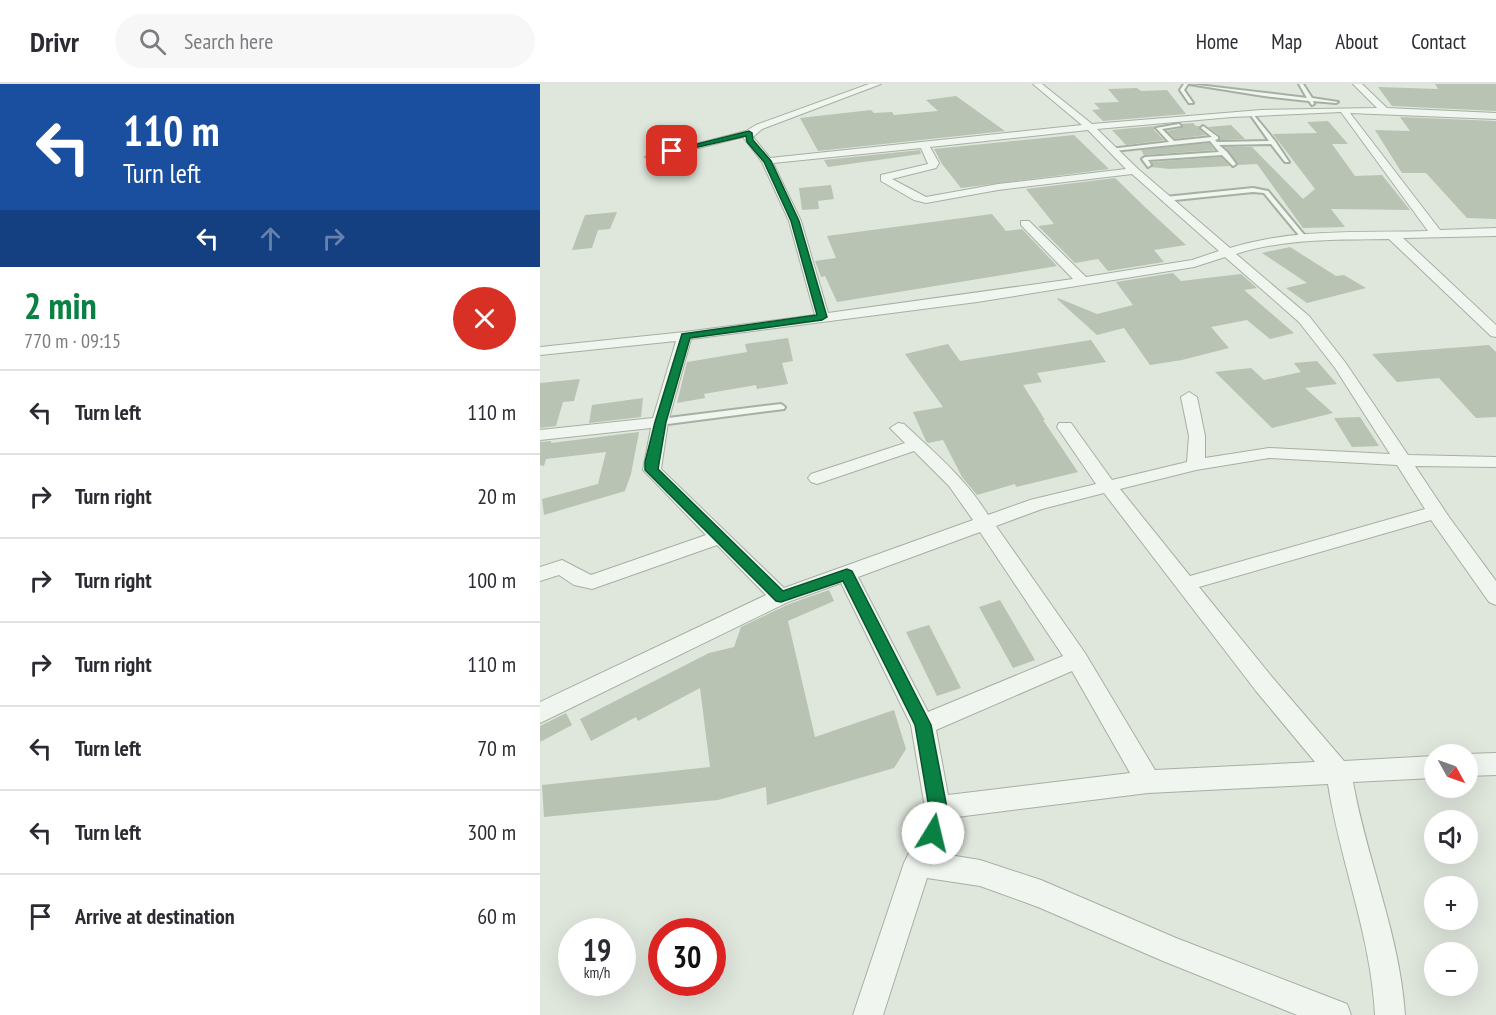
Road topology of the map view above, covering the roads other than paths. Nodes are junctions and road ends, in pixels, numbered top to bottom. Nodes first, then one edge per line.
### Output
1 (877, 84) edge
2 (1037, 84) edge
3 (1186, 84) edge
4 (1196, 84) edge
5 (1301, 84) edge
6 (1357, 84) edge
7 (1310, 100) junction
8 (1191, 102) dead end
9 (1340, 106) junction
10 (1316, 110) junction
11 (1385, 111) junction
12 (1252, 114) junction
13 (1496, 116) edge
14 (1179, 125) dead end
15 (1090, 127) junction
16 (1203, 127) dead end
17 (749, 133) junction
18 (1211, 139) junction
19 (1273, 142) junction
20 (1173, 143) junction
21 (924, 144) junction
22 (1216, 144) junction
23 (1113, 149) junction
24 (1225, 153) junction
25 (650, 157) dead end
26 (767, 161) junction
27 (1287, 161) dead end
28 (1233, 164) dead end
29 (1148, 165) dead end
30 (1134, 171) junction
31 (1166, 199) junction
32 (1025, 223) dead end
33 (1435, 232) junction
34 (1496, 232) edge
35 (1392, 235) junction
36 (1304, 238) junction
37 (1226, 253) junction
38 (1083, 281) junction
39 (822, 317) junction
40 (1496, 333) edge
41 (686, 336) junction
42 (540, 351) edge
43 (1189, 397) dead end
44 (782, 407) dead end
45 (660, 422) junction
46 (1065, 427) dead end
47 (897, 429) dead end
48 (540, 435) edge
49 (916, 445) junction
50 (1404, 460) junction
51 (1496, 462) edge
52 (1196, 465) junction
53 (817, 478) dead end
54 (1109, 486) junction
55 (1436, 512) junction
56 (983, 522) junction
57 (720, 537) junction
58 (540, 574) edge
59 (847, 574) junction
60 (1186, 584) junction
61 (781, 597) junction
62 (1496, 597) edge
63 (1077, 659) junction
64 (540, 713) edge
65 (923, 725) junction
66 (1496, 764) edge
67 (1478, 765) edge
68 (1424, 768) edge
69 (1339, 773) junction
70 (1148, 782) junction
71 (938, 808) junction
72 (918, 863) junction
73 (868, 1015) edge
74 (1336, 1015) edge
75 (1390, 1015) edge

1 - 17 street
2 - 15 street
3 - 8 lane
4 - 7 lane
5 - 7 lane
6 - 11 street
7 - 9 lane
7 - 10 lane
9 - 10 street
9 - 11 street
9 - 33 street
10 - 12 street
11 - 13 street
12 - 15 street
12 - 19 lane
14 - 20 lane
15 - 21 street
15 - 23 street
16 - 18 lane
17 - 25 street
17 - 26 street
18 - 20 lane
18 - 22 lane
19 - 22 lane
19 - 27 lane
20 - 23 lane
21 - 26 street
21 - 30 street
22 - 24 lane
23 - 30 street
24 - 28 lane
24 - 29 lane
26 - 39 street
30 - 31 street
31 - 36 lane
31 - 37 street
32 - 38 street
33 - 34 street
33 - 35 street
35 - 36 street
35 - 40 street
36 - 37 street
37 - 38 street
37 - 50 street
38 - 39 street
39 - 41 street
41 - 42 street
41 - 45 street
43 - 52 street
44 - 45 lane
45 - 48 street
45 - 57 street
46 - 54 street
47 - 49 street
49 - 53 street
49 - 56 street
50 - 51 street
50 - 52 street
50 - 55 street
52 - 54 street
54 - 56 street
54 - 60 street
55 - 60 street
55 - 62 street
56 - 59 street
56 - 63 street
57 - 58 street
57 - 61 street
59 - 61 street
59 - 65 street
60 - 69 street
61 - 64 street
63 - 65 street
63 - 70 street
65 - 71 street
66 - 67 street
68 - 69 street
69 - 70 street
69 - 75 street
70 - 71 street
71 - 72 street
72 - 73 street
72 - 74 street

